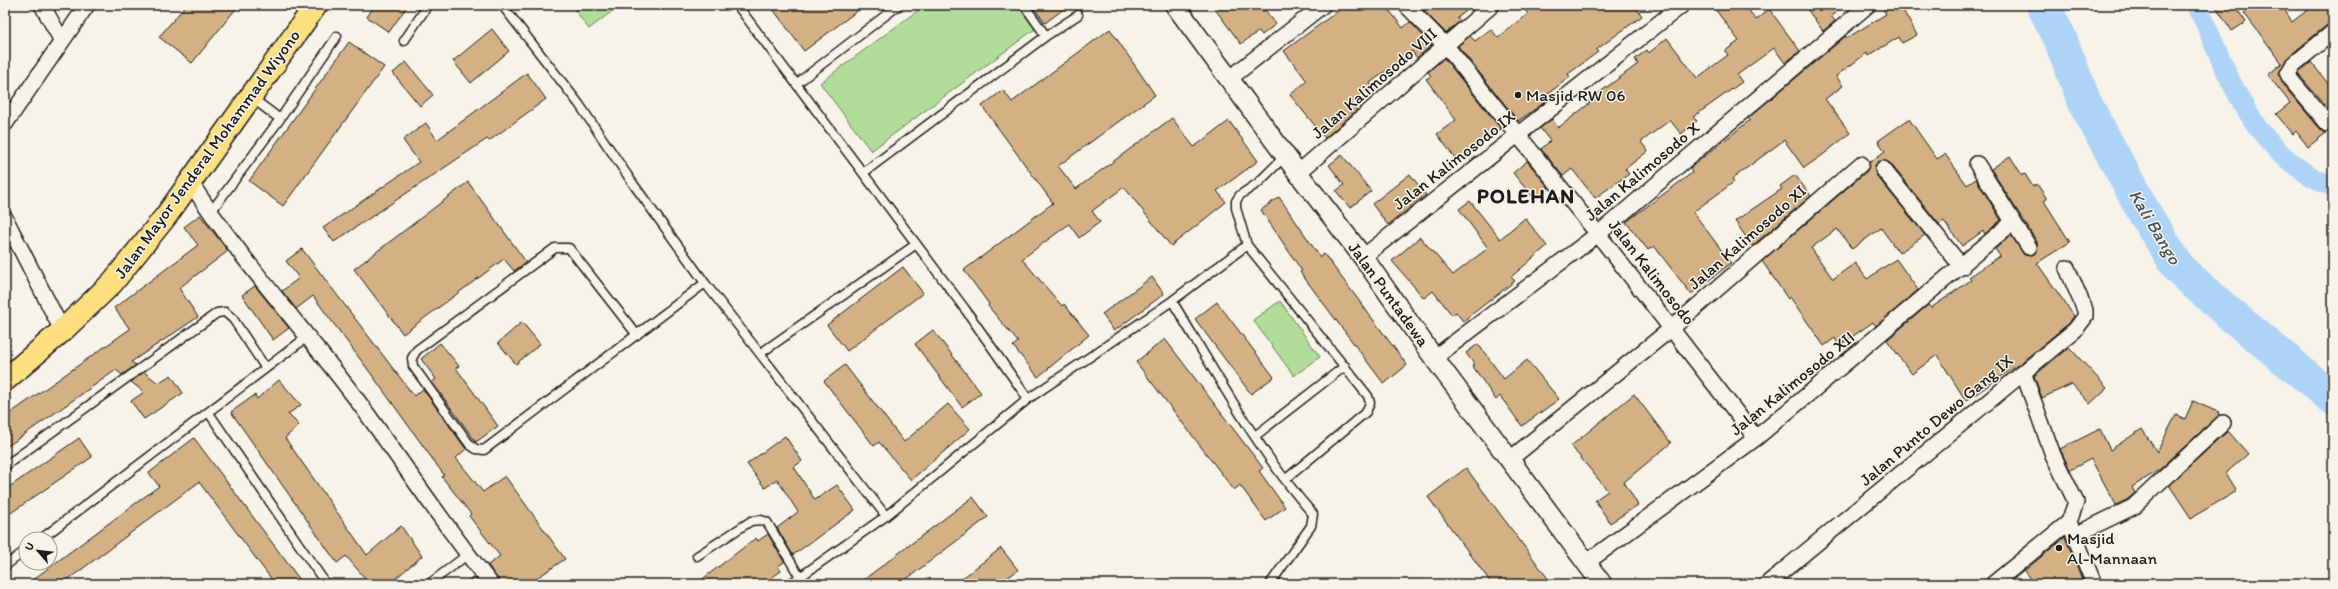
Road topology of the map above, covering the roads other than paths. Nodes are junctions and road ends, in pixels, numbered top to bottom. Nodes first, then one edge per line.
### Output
1 (42, 5) edge
2 (87, 5) edge
3 (316, 5) edge
4 (428, 5) edge
5 (502, 5) edge
6 (737, 5) edge
7 (899, 5) edge
8 (1024, 5) edge
9 (1175, 5) edge
10 (1323, 5) edge
11 (1406, 5) edge
12 (1492, 5) edge
13 (1682, 5) edge
14 (1868, 5) edge
15 (1078, 15) dead end
16 (2333, 32) edge
17 (337, 36) dead end
18 (1046, 36) junction
19 (404, 40) dead end
20 (62, 41) junction
21 (1446, 46) junction
22 (1229, 79) junction
23 (796, 84) junction
24 (250, 96) junction
25 (280, 119) junction
26 (2333, 123) edge
27 (5, 124) edge
28 (1517, 134) junction
29 (1285, 156) junction
30 (1861, 164) dead end
31 (1977, 164) dead end
32 (1883, 169) dead end
33 (863, 173) junction
34 (1298, 173) junction
35 (189, 180) junction
36 (210, 214) junction
37 (5, 218) edge
38 (2013, 222) junction
39 (1598, 234) junction
40 (915, 245) junction
41 (1247, 245) junction
42 (2028, 247) dead end
43 (1363, 257) junction
44 (1962, 267) junction
45 (2067, 268) dead end
46 (705, 283) junction
47 (1172, 301) junction
48 (1672, 328) junction
49 (62, 330) junction
50 (637, 335) junction
51 (307, 337) junction
52 (761, 353) junction
53 (1434, 358) junction
54 (1345, 366) junction
55 (265, 367) junction
56 (2023, 372) junction
57 (6, 376) edge
58 (1028, 399) junction
59 (209, 413) junction
60 (2223, 423) dead end
61 (1255, 436) junction
62 (1756, 438) junction
63 (1509, 460) junction
64 (5, 466) edge
65 (1286, 479) junction
66 (886, 516) junction
67 (2072, 529) junction
68 (52, 531) edge
69 (467, 555) junction
70 (18, 556) edge
71 (697, 556) dead end
72 (1586, 563) junction
73 (5, 566) edge
74 (802, 581) edge
75 (325, 584) edge
76 (429, 584) edge
77 (490, 584) edge
78 (790, 584) edge
79 (1270, 584) edge
80 (1602, 584) edge
81 (1767, 584) edge
82 (1993, 584) edge
83 (2094, 584) edge

1 - 20 street
2 - 20 street
3 - 24 main road, Jalan Mayor Jenderal Mohammad Wiyono
4 - 19 lane
5 - 46 lane
6 - 23 lane
7 - 23 lane
8 - 18 lane
9 - 22 street, Jalan Puntadewa
10 - 22 street
11 - 21 street, Jalan Kalimosodo
12 - 21 street, Jalan Kalimosodo VIII
13 - 28 street, Jalan Kalimosodo IX
14 - 39 street, Jalan Kalimosodo X
15 - 18 lane
16 - 26 street
17 - 25 lane
18 - 33 lane
20 - 27 street
21 - 28 street, Jalan Kalimosodo
21 - 34 street, Jalan Kalimosodo VIII
22 - 29 street, Jalan Puntadewa
23 - 33 lane
24 - 25 lane
24 - 35 main road, Jalan Mayor Jenderal Mohammad Wiyono
25 - 36 lane
28 - 39 street, Jalan Kalimosodo
28 - 43 street, Jalan Kalimosodo IX
29 - 34 street, Jalan Puntadewa
29 - 41 lane
30 - 48 street, Jalan Kalimosodo XI
31 - 38 street
32 - 44 street
33 - 40 lane
34 - 43 street, Jalan Puntadewa
35 - 36 street
35 - 49 main road, Jalan Mayor Jenderal Mohammad Wiyono
36 - 51 street
37 - 49 street
38 - 42 street
38 - 44 street, Jalan Kalimosodo XII
39 - 48 street, Jalan Kalimosodo
39 - 53 street, Jalan Kalimosodo X
40 - 52 lane
40 - 58 lane
41 - 47 lane
41 - 54 lane
43 - 53 street, Jalan Puntadewa
44 - 62 street, Jalan Kalimosodo XII
45 - 56 street, Jalan Punto Dewo Gang IX
46 - 50 lane
46 - 52 lane
47 - 58 lane
47 - 61 lane
48 - 62 street, Jalan Kalimosodo
48 - 63 street, Jalan Kalimosodo XI
49 - 57 main road, Jalan Mayor Jenderal Mohammad Wiyono
50 - 50 lane
51 - 55 lane
51 - 69 street
52 - 66 lane
53 - 63 street, Jalan Puntadewa
54 - 61 lane
54 - 65 lane
55 - 59 lane
55 - 64 lane
56 - 67 street
56 - 81 street, Jalan Punto Dewo Gang IX
58 - 66 lane
59 - 68 lane
59 - 75 lane
60 - 67 street
61 - 65 lane
62 - 72 street, Jalan Kalimosodo XII
63 - 72 street, Jalan Puntadewa
65 - 79 lane
66 - 74 lane
67 - 82 street
67 - 83 street
69 - 76 lane
69 - 77 street
70 - 73 lane
71 - 74 lane
72 - 80 street, Jalan Puntadewa
74 - 78 lane

